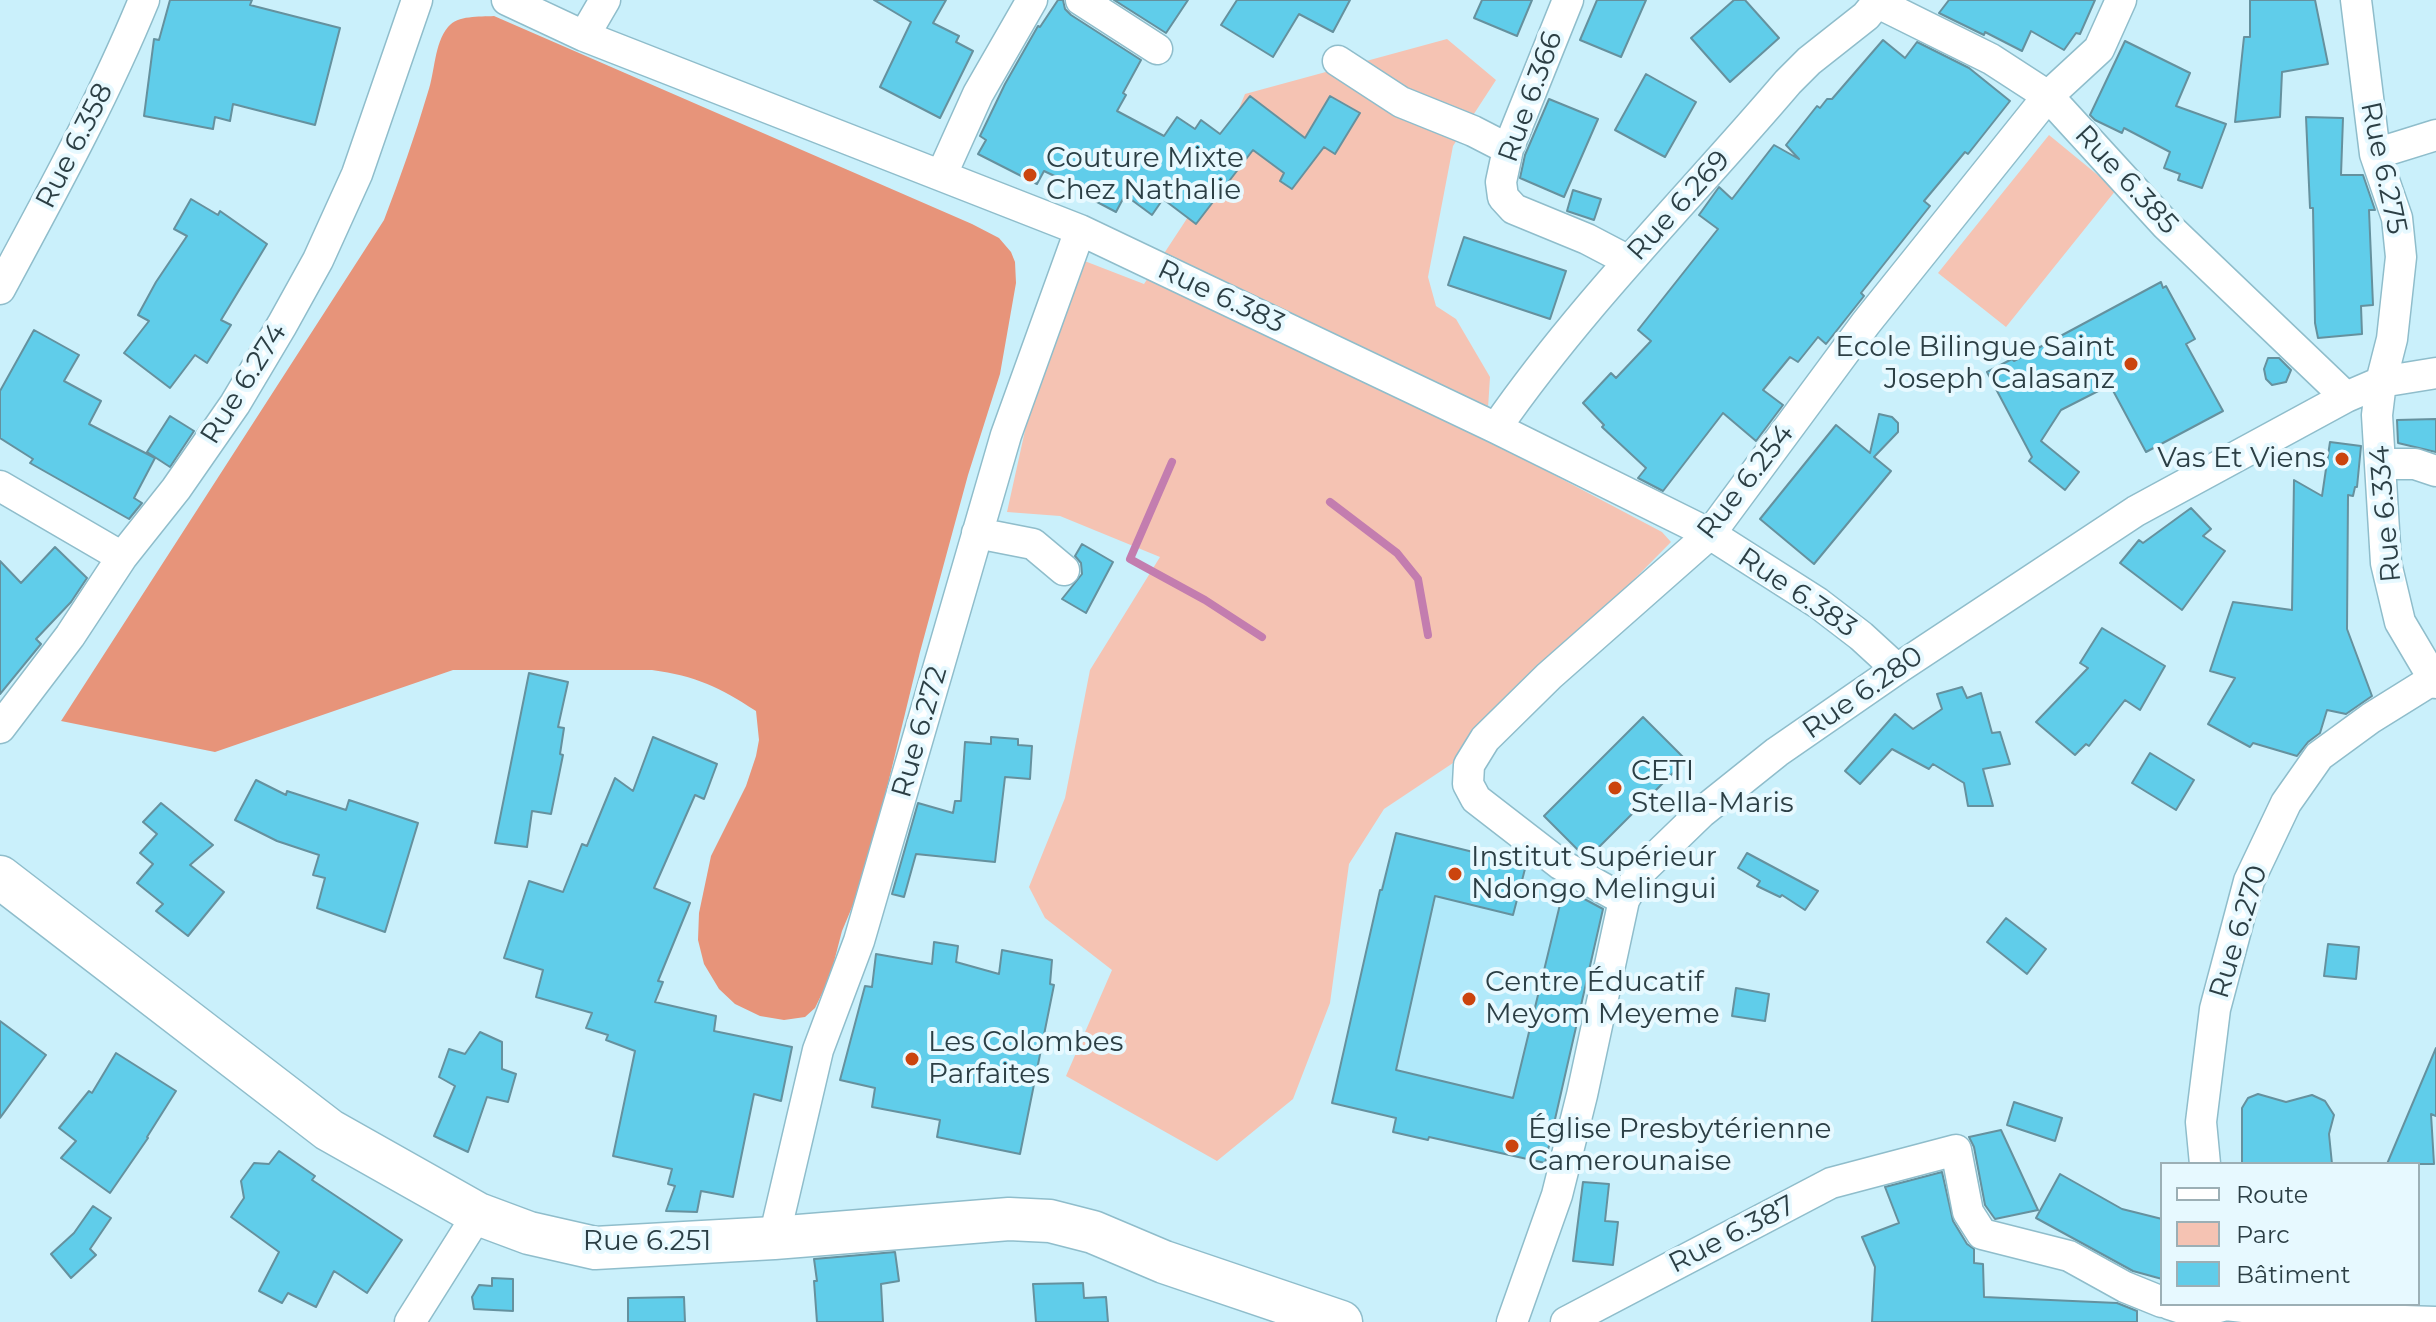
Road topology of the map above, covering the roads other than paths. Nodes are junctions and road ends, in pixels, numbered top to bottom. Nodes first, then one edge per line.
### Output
1 (144, 0) edge
2 (417, 0) edge
3 (507, 0) edge
4 (605, 0) edge
5 (1032, 0) edge
6 (1081, 0) edge
7 (1568, 0) edge
8 (2121, 0) edge
9 (2356, 0) edge
10 (1879, 1) edge
11 (584, 36) junction
12 (1157, 49) dead end
13 (1338, 61) dead end
14 (2048, 96) junction
15 (2436, 135) edge
16 (1508, 149) junction
17 (2375, 154) junction
18 (942, 174) junction
19 (1080, 230) junction
20 (1629, 261) junction
21 (0, 289) edge
22 (2436, 373) edge
23 (2381, 382) junction
24 (2346, 397) junction
25 (1496, 428) junction
26 (2380, 464) junction
27 (2436, 471) edge
28 (0, 486) edge
29 (977, 533) junction
30 (1710, 534) junction
31 (122, 557) junction
32 (1064, 570) dead end
33 (1897, 669) junction
34 (2434, 681) edge
35 (0, 728) edge
36 (0, 877) edge
37 (1624, 900) junction
38 (2205, 1162) edge
39 (478, 1214) junction
40 (774, 1238) junction
41 (2160, 1301) edge
42 (2175, 1306) edge
43 (2226, 1310) edge
44 (410, 1322) edge
45 (1341, 1322) edge
46 (1512, 1322) edge
47 (1566, 1322) edge
48 (2435, 1322) edge

1 - 21 street, Rue 6.358
2 - 31 street, Rue 6.274
3 - 11 street, Rue 6.383
4 - 11 street
5 - 18 street
6 - 12 street
7 - 16 street, Rue 6.366
8 - 14 street, Rue 6.254
9 - 17 street, Rue 6.275
10 - 14 street, Rue 6.385
10 - 20 street, Rue 6.269
11 - 18 street, Rue 6.383
13 - 16 street
14 - 24 street, Rue 6.385
14 - 30 street, Rue 6.254
15 - 17 street
16 - 20 street, Rue 6.366
17 - 23 street, Rue 6.275
18 - 19 street, Rue 6.383
19 - 25 street, Rue 6.383
19 - 29 street, Rue 6.272
20 - 25 street, Rue 6.269
22 - 23 street, Rue 6.280
23 - 24 street, Rue 6.280
23 - 26 street, Rue 6.334
24 - 33 street, Rue 6.280
25 - 30 street, Rue 6.383
26 - 27 street
26 - 34 street, Rue 6.334
28 - 31 street
29 - 32 street
29 - 40 street, Rue 6.272
30 - 33 street, Rue 6.383
30 - 37 street, Rue 6.254
31 - 35 street, Rue 6.274
33 - 37 street, Rue 6.280
34 - 38 street, Rue 6.270
36 - 39 main road, Rue 6.251
37 - 46 street, Rue 6.280
39 - 40 main road, Rue 6.251
39 - 44 street
40 - 45 main road, Rue 6.251
41 - 47 street, Rue 6.387
42 - 43 street
43 - 48 street

